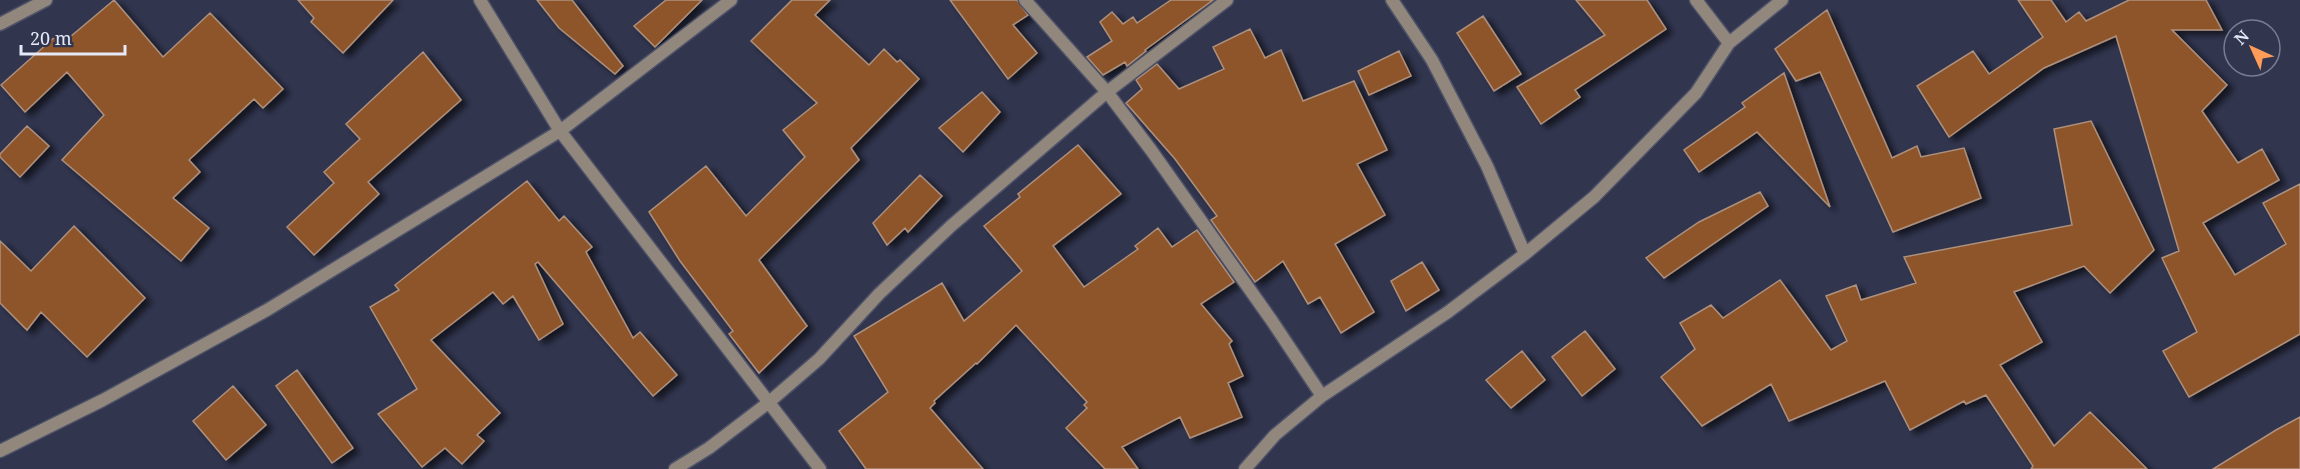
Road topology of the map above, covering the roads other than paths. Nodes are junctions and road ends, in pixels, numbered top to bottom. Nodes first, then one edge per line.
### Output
1 (46, 0) edge
2 (480, 0) edge
3 (731, 0) edge
4 (1025, 0) edge
5 (1227, 0) edge
6 (1392, 0) edge
7 (1696, 0) edge
8 (1782, 0) edge
9 (0, 24) edge
10 (1730, 43) junction
11 (1107, 92) junction
12 (560, 131) junction
13 (1525, 254) junction
14 (1322, 396) junction
15 (768, 403) junction
16 (0, 451) edge
17 (675, 469) edge
18 (820, 469) edge
19 (1245, 469) edge

1 - 9 street
2 - 12 street
3 - 12 street
4 - 11 street
5 - 11 street
6 - 13 street
7 - 10 street
8 - 10 street
10 - 13 street
11 - 14 street
11 - 15 street
12 - 15 street
12 - 16 street
13 - 14 street
14 - 19 street
15 - 17 street
15 - 18 street

